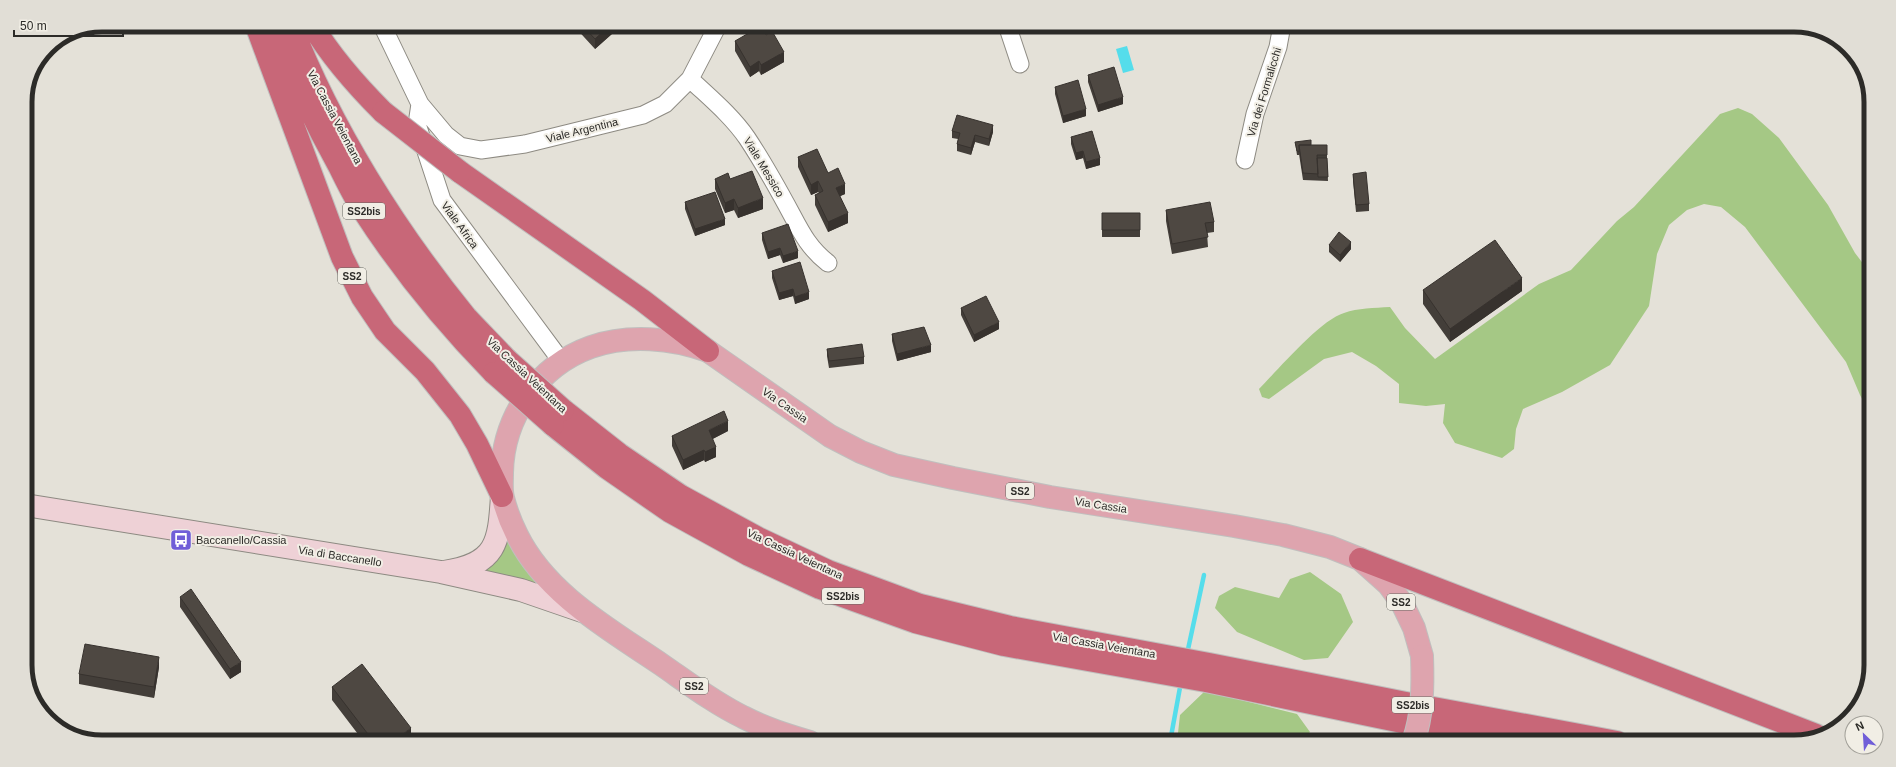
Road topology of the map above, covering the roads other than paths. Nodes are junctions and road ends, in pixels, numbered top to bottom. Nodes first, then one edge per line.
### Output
1 (259, 32) edge
2 (275, 32) edge
3 (294, 32) edge
4 (316, 32) edge
5 (385, 32) edge
6 (708, 32) edge
7 (1009, 32) edge
8 (1281, 32) edge
9 (1020, 64) dead end
10 (690, 79) junction
11 (420, 104) junction
12 (1245, 160) dead end
13 (828, 263) dead end
14 (708, 351) junction
15 (562, 362) junction
16 (500, 366) junction
17 (502, 496) junction
18 (32, 506) edge
19 (1360, 559) junction
20 (441, 572) junction
21 (587, 613) junction
22 (1208, 672) junction
23 (1811, 733) edge
24 (787, 735) edge
25 (1414, 735) edge
26 (1476, 735) edge
27 (1578, 735) edge

1 - 17 highway, SS2
2 - 16 highway, Via Cassia Veientana / SS2bis
3 - 16 highway, Via Cassia Veientana / SS2bis
4 - 14 highway, SS2, bridge
5 - 11 street
6 - 10 street, Viale Argentina
7 - 9 street
8 - 12 street, Via dei Formalicchi
10 - 11 street, Viale Argentina
10 - 13 street, Viale Messico
11 - 15 street, Viale Africa
14 - 15 main road, Via Cassia / SS2
14 - 19 main road, Via Cassia / SS2
15 - 17 main road, Via Cassia / SS2
16 - 22 highway, Via Cassia Veientana / SS2bis, bridge
17 - 20 street, Via di Baccanello
17 - 21 main road, Via Cassia / SS2
18 - 20 street, Via di Baccanello
19 - 23 highway
19 - 25 main road, Via Cassia / SS2, bridge
20 - 21 street, Via di Baccanello
21 - 24 main road, Via Cassia / SS2
22 - 26 highway, Via Cassia Veientana / SS2bis
22 - 27 highway, Via Cassia Veientana / SS2bis

